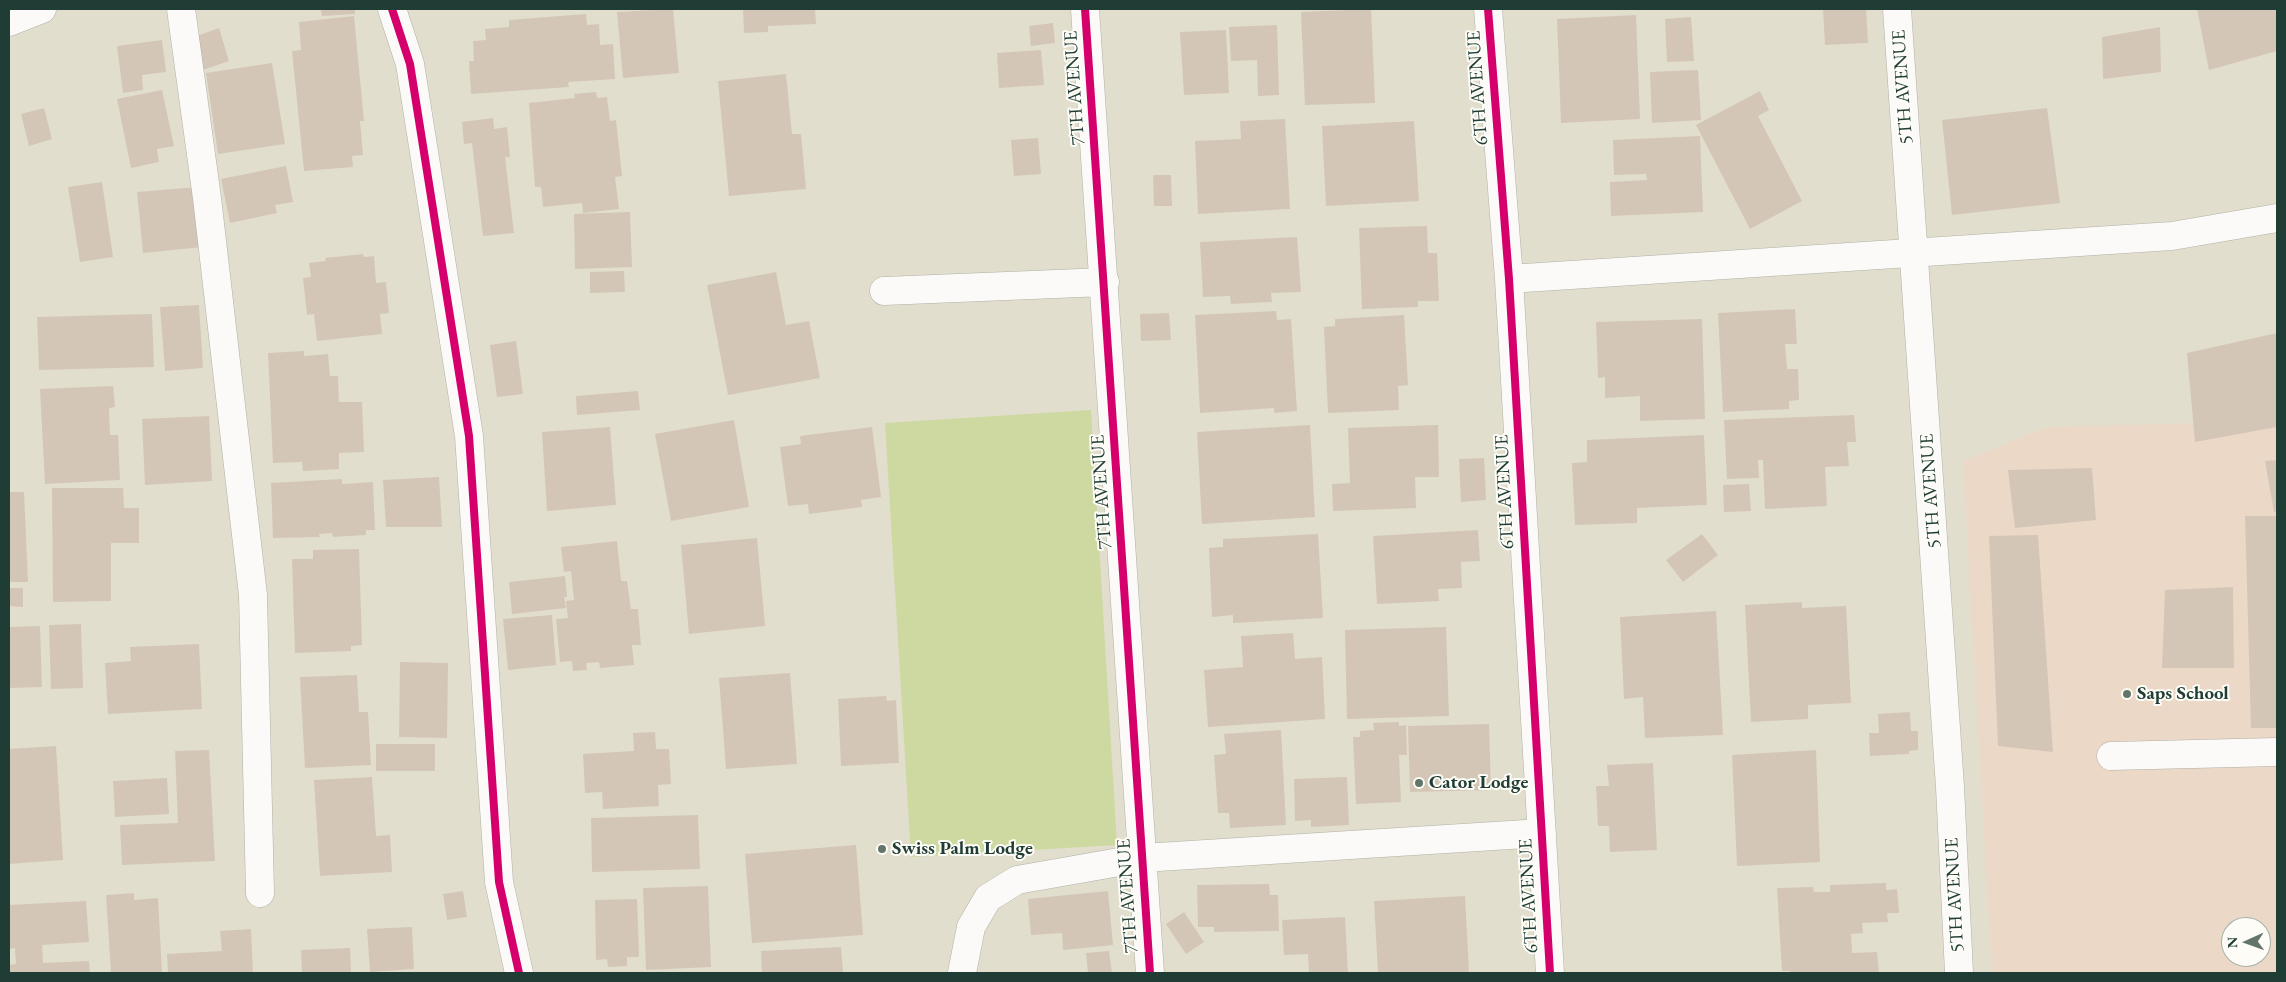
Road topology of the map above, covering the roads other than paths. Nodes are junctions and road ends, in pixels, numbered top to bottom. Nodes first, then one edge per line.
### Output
1 (42, 9) edge
2 (181, 9) edge
3 (392, 9) edge
4 (1085, 9) edge
5 (1488, 9) edge
6 (1897, 9) edge
7 (9, 22) edge
8 (2277, 218) edge
9 (1915, 254) junction
10 (1509, 279) junction
11 (1105, 282) junction
12 (884, 291) dead end
13 (2277, 752) edge
14 (2110, 756) dead end
15 (1542, 833) junction
16 (1142, 858) junction
17 (260, 893) dead end
18 (519, 973) edge
19 (962, 973) edge
20 (1150, 973) edge
21 (1550, 973) edge
22 (1959, 973) edge

1 - 7 street
2 - 17 street
3 - 18 street
4 - 11 street, 7TH AVENUE
5 - 10 street, 6TH AVENUE
6 - 9 street, 5TH AVENUE
8 - 9 street
9 - 10 street
9 - 22 street, 5TH AVENUE
10 - 15 street, 6TH AVENUE
11 - 12 street
11 - 16 street, 7TH AVENUE
13 - 14 street
15 - 16 street
15 - 21 street, 6TH AVENUE
16 - 19 street
16 - 20 street, 7TH AVENUE

